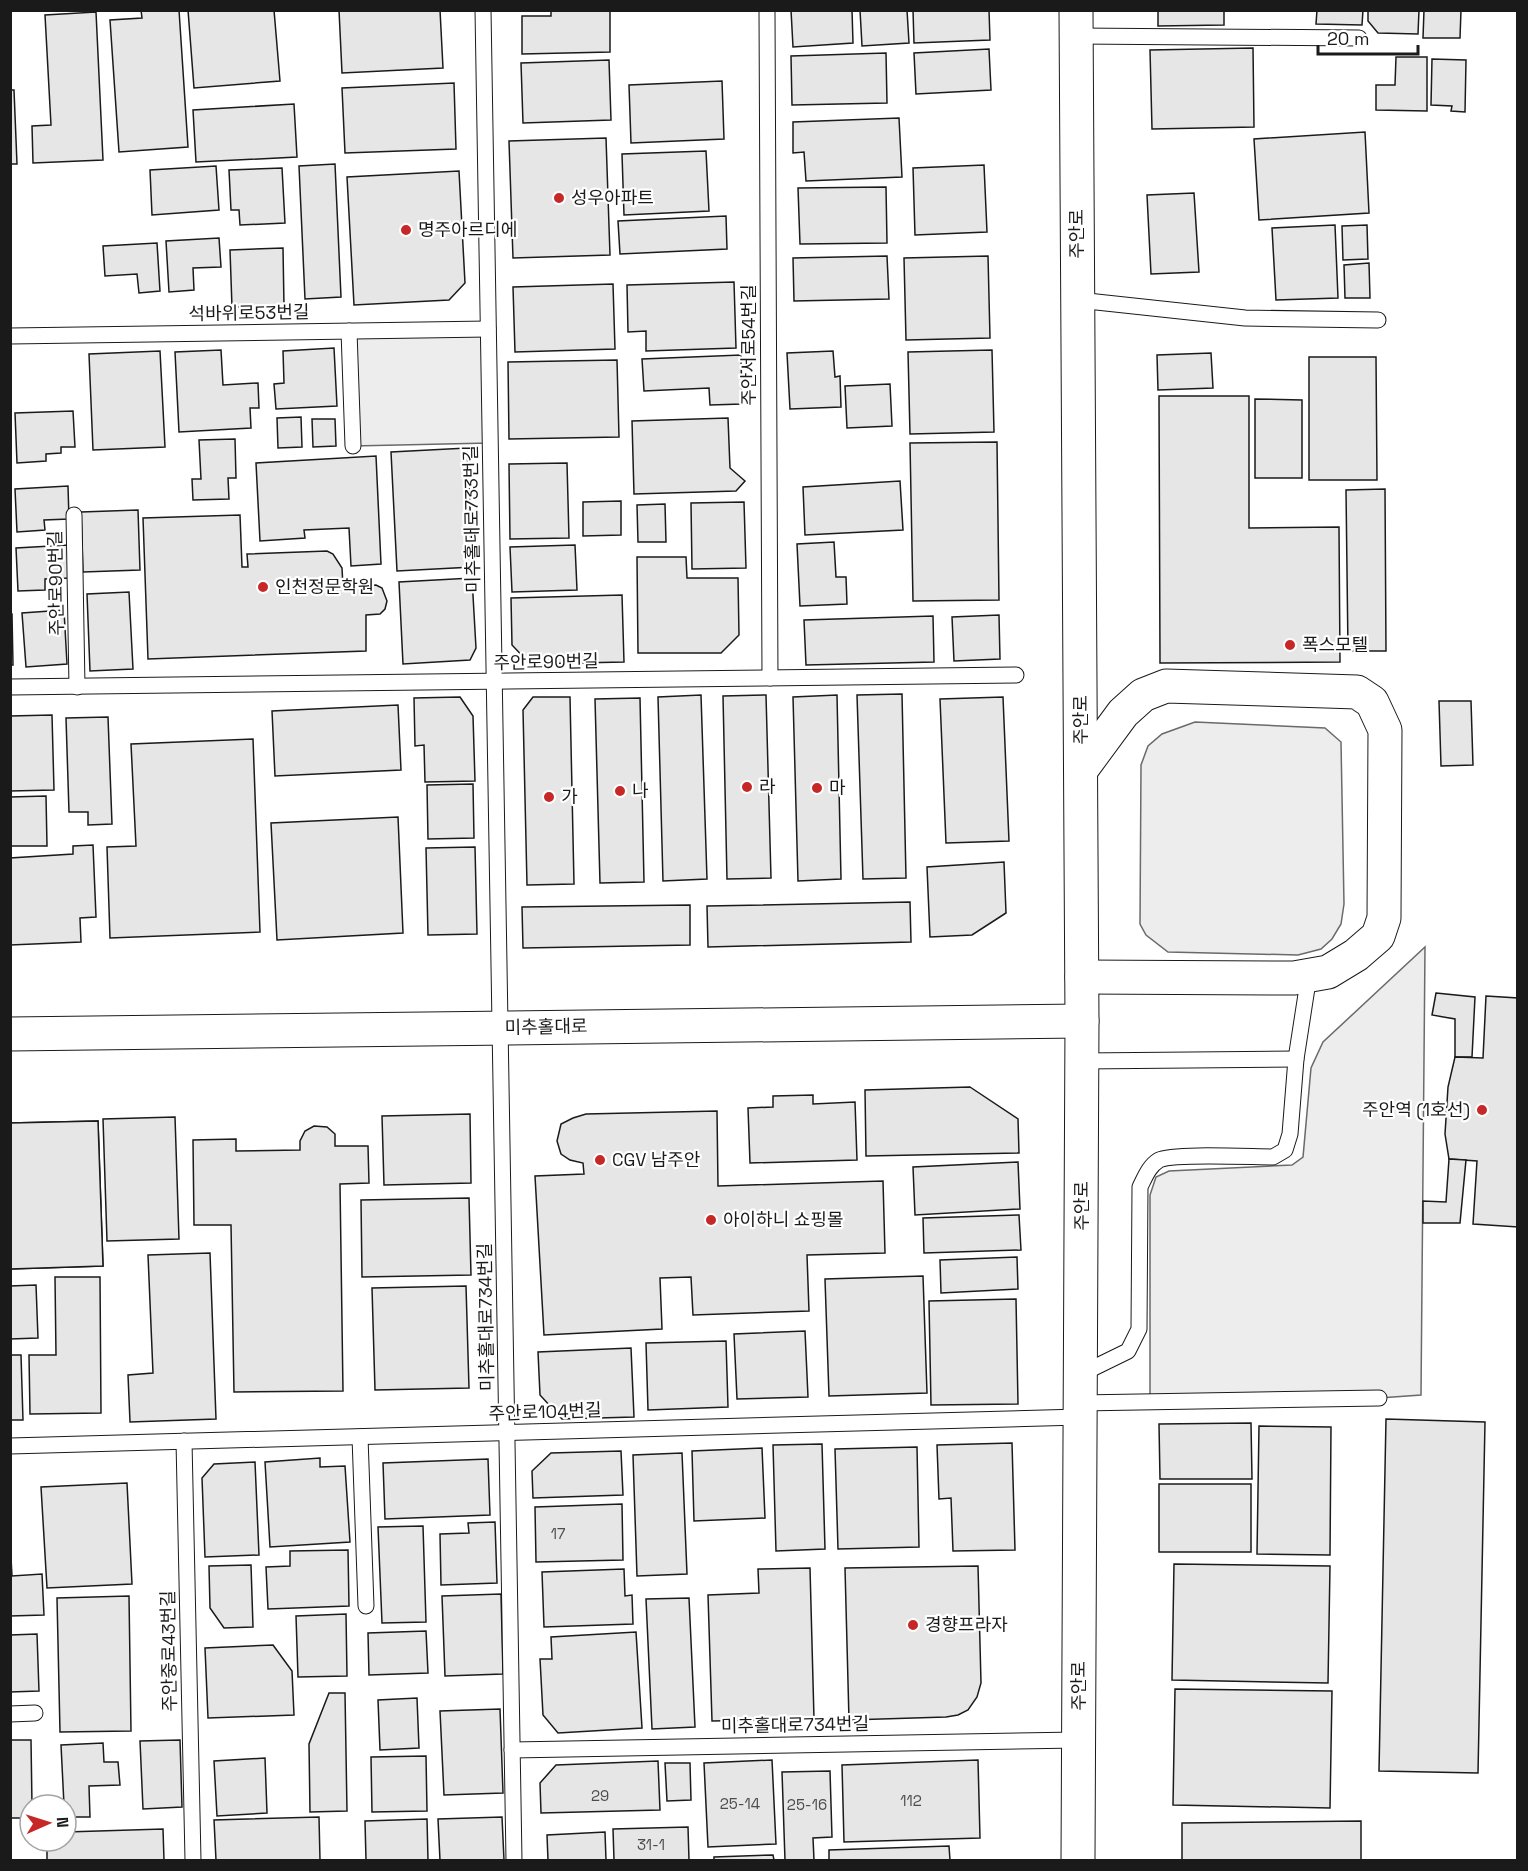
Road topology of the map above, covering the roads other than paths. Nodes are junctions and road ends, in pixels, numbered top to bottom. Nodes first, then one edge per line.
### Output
1 (483, 10) edge
2 (766, 10) edge
3 (1076, 23) edge
4 (1359, 38) dead end
5 (1078, 300) junction
6 (1378, 320) dead end
7 (488, 329) junction
8 (349, 331) junction
9 (10, 336) edge
10 (354, 446) dead end
11 (74, 515) dead end
12 (1016, 675) dead end
13 (770, 678) junction
14 (494, 682) junction
15 (10, 687) edge
16 (77, 687) junction
17 (1081, 770) junction
18 (1309, 975) junction
19 (1082, 977) junction
20 (1082, 1021) junction
21 (500, 1028) junction
22 (10, 1034) edge
23 (1296, 1059) junction
24 (1082, 1061) junction
25 (1080, 1398) junction
26 (1379, 1398) dead end
27 (507, 1432) junction
28 (360, 1437) junction
29 (184, 1441) junction
30 (10, 1446) edge
31 (366, 1606) dead end
32 (35, 1713) dead end
33 (10, 1714) edge
34 (1078, 1740) junction
35 (512, 1749) junction
36 (193, 1860) edge
37 (514, 1860) edge
38 (1078, 1860) edge

1 - 7 lane, 미추홀대로733번길
2 - 13 lane, 주안서로54번길
3 - 4 lane, 주안로
3 - 5 main road, 주안로
5 - 6 lane
5 - 17 main road, 주안로
7 - 8 lane, 석바위로53번길
7 - 14 lane, 미추홀대로733번길
8 - 9 lane, 석바위로53번길
8 - 10 lane
11 - 16 lane, 주안로90번길
12 - 13 lane, 주안로90번길
13 - 14 lane, 주안로90번길
14 - 16 lane, 주안로90번길
14 - 21 lane, 미추홀대로733번길
15 - 16 lane, 주안로90번길
17 - 18 main road
17 - 19 main road, 주안로
18 - 19 main road
18 - 23 lane
19 - 20 main road, 주안로
20 - 21 main road, 미추홀대로
20 - 24 main road, 주안로
21 - 22 main road, 미추홀대로
21 - 27 lane, 미추홀대로734번길
23 - 24 lane
23 - 25 lane
24 - 25 main road, 주안로
25 - 26 lane
25 - 27 lane, 주안로104번길
25 - 34 main road, 주안로
27 - 28 lane, 주안로104번길
27 - 35 lane, 미추홀대로734번길
28 - 29 lane, 주안로104번길
28 - 31 lane
29 - 30 lane, 주안로104번길
29 - 36 lane, 주안중로43번길
32 - 33 lane
34 - 35 lane, 미추홀대로734번길
34 - 38 main road, 주안로
35 - 37 lane, 미추홀대로734번길

